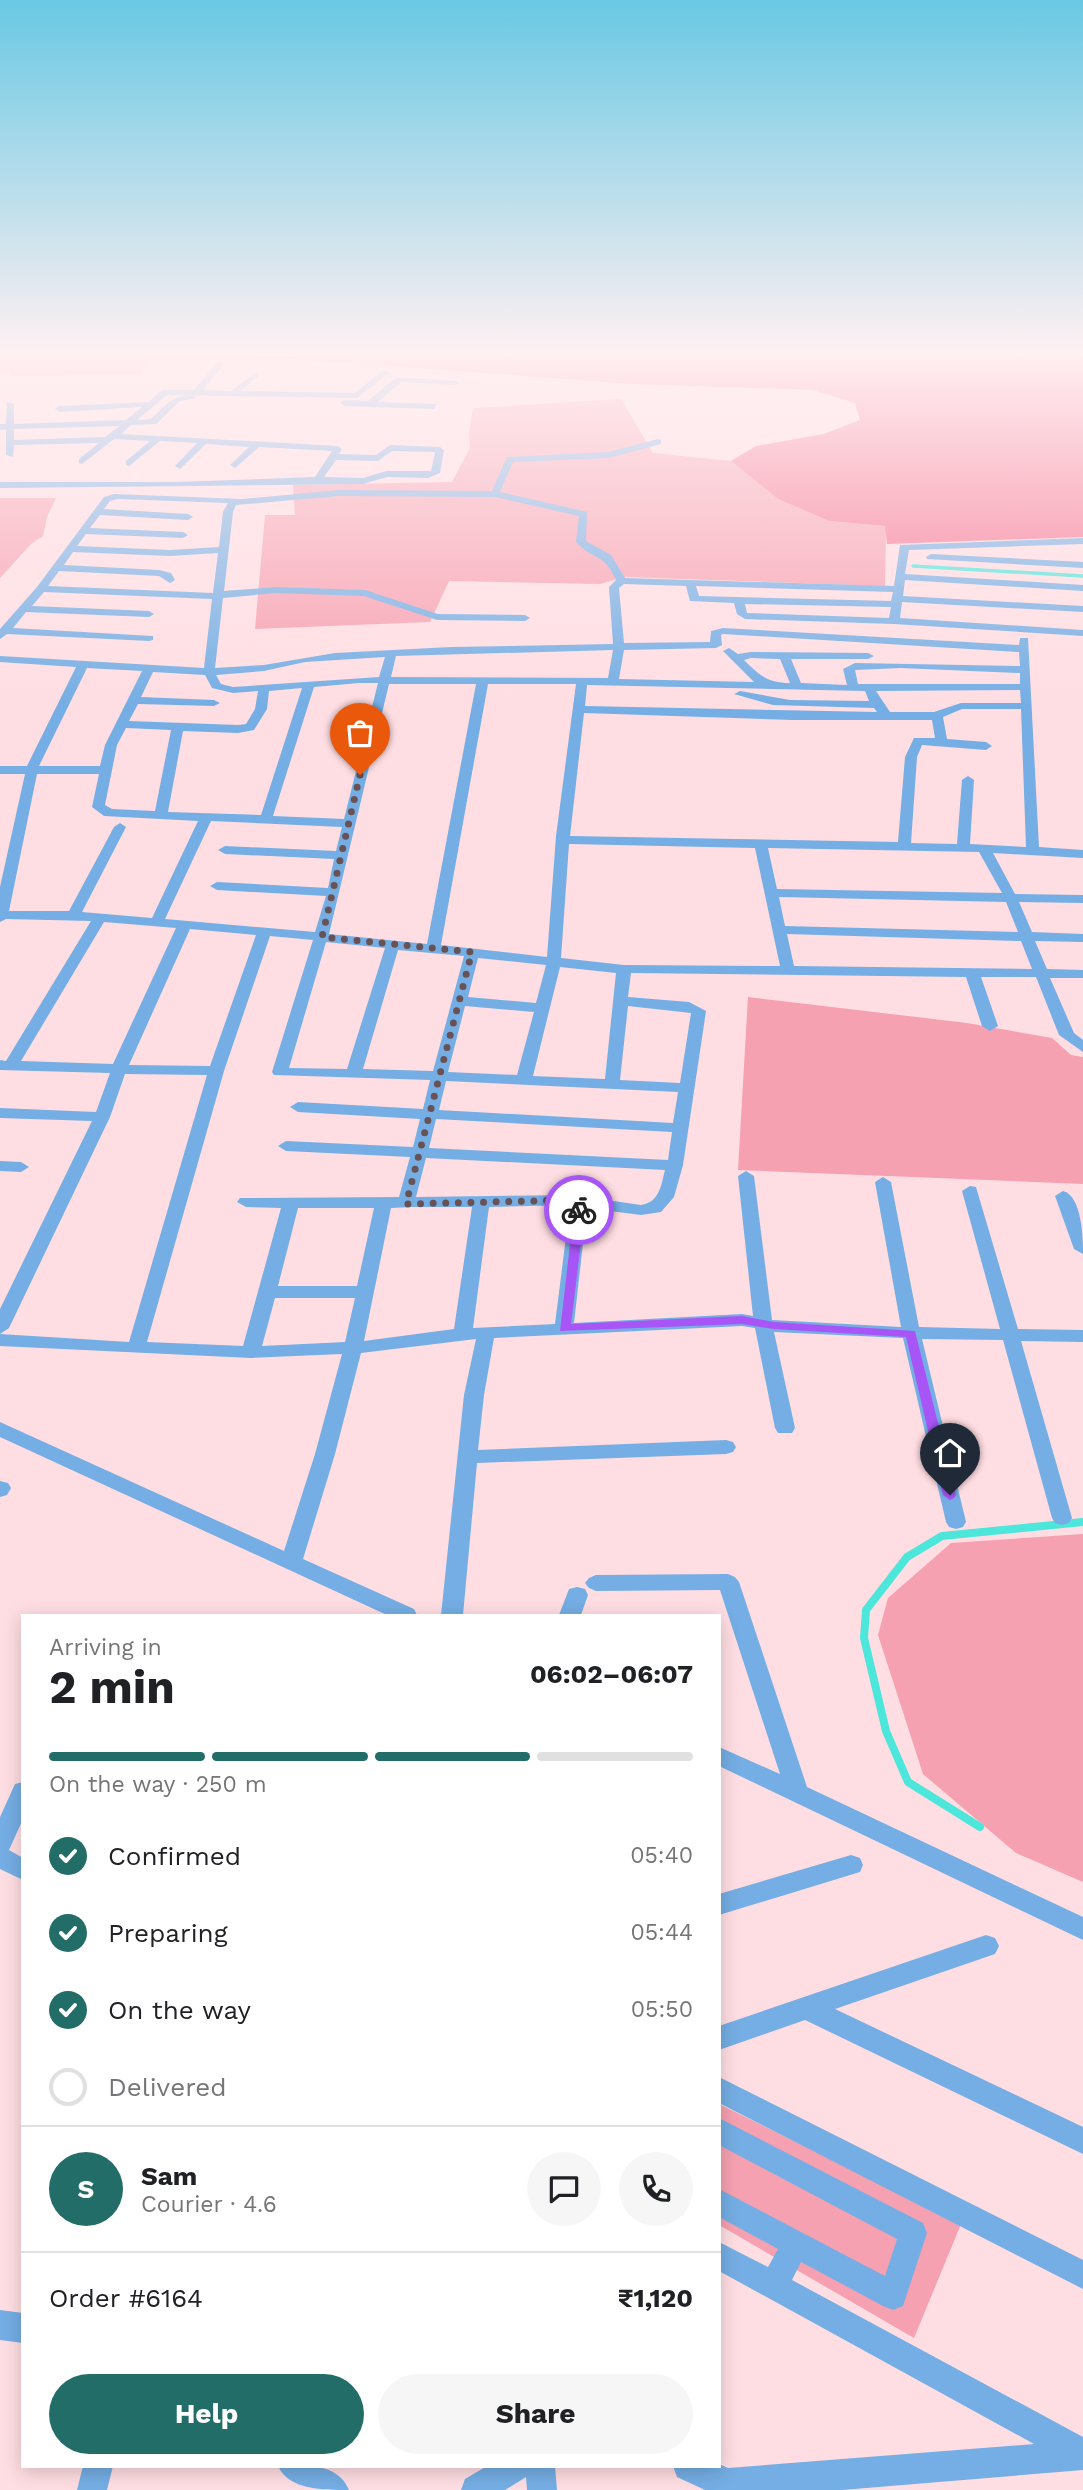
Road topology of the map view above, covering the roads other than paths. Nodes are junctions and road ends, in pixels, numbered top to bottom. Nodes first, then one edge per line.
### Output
1 (322, 472) edge
2 (435, 472) edge
3 (505, 472) edge
4 (318, 480) junction
5 (0, 485) edge
6 (495, 494) junction
7 (242, 501) junction
8 (98, 512) junction
9 (188, 517) dead end
10 (85, 531) junction
11 (183, 535) dead end
12 (1083, 541) edge
13 (986, 545) junction
14 (71, 550) junction
15 (223, 550) junction
16 (1083, 550) edge
17 (903, 556) junction
18 (1083, 565) edge
19 (57, 568) junction
20 (900, 577) junction
21 (170, 580) dead end
22 (621, 582) junction
23 (690, 582) junction
24 (1083, 588) edge
25 (41, 589) junction
26 (217, 596) junction
27 (898, 597) junction
28 (741, 601) junction
29 (24, 609) junction
30 (1083, 609) edge
31 (149, 614) dead end
32 (526, 618) dead end
33 (894, 621) junction
34 (1024, 629) junction
35 (1083, 633) edge
36 (2, 634) edge
37 (149, 638) dead end
38 (619, 648) junction
39 (753, 648) dead end
40 (1024, 649) junction
41 (726, 650) junction
42 (391, 653) junction
43 (784, 655) junction
44 (896, 656) dead end
45 (0, 659) edge
46 (83, 664) junction
47 (502, 665) junction
48 (825, 667) dead end
49 (149, 669) junction
50 (1025, 670) junction
51 (209, 672) junction
52 (910, 676) dead end
53 (852, 678) junction
54 (483, 679) junction
55 (383, 680) junction
56 (582, 681) junction
57 (613, 682) junction
58 (309, 685) junction
59 (729, 686) junction
60 (772, 686) junction
61 (797, 687) junction
62 (1026, 687) junction
63 (264, 688) junction
64 (869, 688) junction
65 (134, 700) junction
66 (214, 703) dead end
67 (877, 705) junction
68 (1027, 706) junction
69 (579, 709) junction
70 (846, 710) junction
71 (887, 716) junction
72 (935, 716) junction
73 (122, 724) junction
74 (178, 727) junction
75 (942, 742) junction
76 (986, 746) dead end
77 (32, 769) junction
78 (0, 770) edge
79 (106, 770) junction
80 (968, 780) dead end
81 (161, 815) junction
82 (207, 816) junction
83 (266, 819) junction
84 (349, 823) junction
85 (120, 827) dead end
86 (563, 839) junction
87 (761, 844) junction
88 (904, 846) junction
89 (963, 847) junction
90 (984, 848) junction
91 (225, 850) dead end
92 (1033, 852) junction
93 (1083, 854) edge
94 (342, 855) junction
95 (218, 886) dead end
96 (334, 892) junction
97 (771, 893) junction
98 (1011, 898) junction
99 (1083, 900) edge
100 (0, 916) edge
101 (73, 916) junction
102 (99, 919) junction
103 (156, 923) junction
104 (185, 925) junction
105 (779, 930) junction
106 (264, 932) junction
107 (1026, 936) junction
108 (322, 937) junction
109 (1083, 938) edge
110 (393, 943) junction
111 (434, 947) junction
112 (472, 952) junction
113 (554, 962) junction
114 (624, 969) junction
115 (788, 971) junction
116 (972, 972) junction
117 (1041, 973) junction
118 (1083, 974) edge
119 (621, 1001) junction
120 (459, 1002) junction
121 (542, 1008) junction
122 (990, 1026) dead end
123 (1083, 1046) edge
124 (5, 1066) edge
125 (119, 1069) junction
126 (216, 1071) junction
127 (354, 1073) junction
128 (439, 1076) junction
129 (524, 1080) junction
130 (612, 1084) junction
131 (685, 1088) junction
132 (298, 1107) dead end
133 (0, 1113) edge
134 (430, 1113) junction
135 (102, 1118) junction
136 (679, 1128) junction
137 (286, 1146) dead end
138 (421, 1151) junction
139 (676, 1165) junction
140 (0, 1166) edge
141 (21, 1167) dead end
142 (746, 1176) dead end
143 (883, 1182) dead end
144 (970, 1191) dead end
145 (1063, 1196) dead end
146 (246, 1202) dead end
147 (481, 1202) junction
148 (579, 1202) junction
149 (291, 1203) junction
150 (406, 1204) junction
151 (383, 1205) junction
152 (1083, 1249) edge
153 (267, 1292) junction
154 (365, 1292) junction
155 (763, 1324) junction
156 (0, 1328) edge
157 (565, 1328) junction
158 (486, 1333) junction
159 (463, 1334) junction
160 (911, 1334) junction
161 (1010, 1335) junction
162 (1083, 1336) edge
163 (0, 1340) edge
164 (136, 1348) junction
165 (353, 1348) junction
166 (251, 1352) junction
167 (785, 1428) dead end
168 (0, 1429) edge
169 (726, 1447) dead end
170 (469, 1457) junction
171 (1062, 1518) dead end
172 (956, 1522) dead end
173 (291, 1563) junction
174 (596, 1583) dead end
175 (404, 1614) edge
176 (452, 1614) edge
177 (721, 1757) edge
178 (796, 1790) junction
179 (21, 1796) edge
180 (0, 1845) edge
181 (0, 1857) edge
182 (851, 1865) dead end
183 (21, 1869) edge
184 (721, 1904) edge
185 (1083, 1929) edge
186 (986, 1946) dead end
187 (807, 2008) junction
188 (721, 2037) edge
189 (721, 2090) edge
190 (721, 2132) edge
191 (1083, 2141) edge
192 (721, 2203) edge
193 (795, 2244) junction
194 (721, 2257) edge
195 (1083, 2275) edge
196 (774, 2286) junction
197 (0, 2325) edge
198 (21, 2328) edge
199 (1083, 2454) edge
200 (98, 2468) edge
201 (296, 2468) edge
202 (512, 2468) edge
203 (540, 2468) edge
204 (692, 2468) edge
205 (92, 2490) edge
206 (334, 2490) edge
207 (476, 2490) edge
208 (542, 2490) edge

1 - 4 street
2 - 4 street
3 - 6 street
4 - 5 street
6 - 7 street
6 - 22 street
7 - 8 street
7 - 15 street
8 - 9 street
8 - 10 street
10 - 11 street
10 - 14 street
12 - 13 street
13 - 16 street
13 - 17 street
14 - 15 street
14 - 19 street
15 - 26 street
17 - 18 street
17 - 20 street
19 - 21 street
19 - 25 street
20 - 24 street
20 - 27 street
22 - 23 street
22 - 38 street
23 - 27 street
23 - 28 street
25 - 26 street
25 - 29 street
26 - 32 street
26 - 51 street
27 - 28 street
27 - 30 street
27 - 33 street
28 - 33 street
29 - 31 street
29 - 36 street
33 - 34 street
34 - 35 street
34 - 40 street
36 - 37 street
38 - 41 street
38 - 47 street
38 - 57 street
39 - 41 street
40 - 41 street
40 - 50 street
41 - 43 street
41 - 60 street
42 - 47 street
42 - 51 street
42 - 55 street
43 - 44 street
43 - 61 street
45 - 46 street
46 - 49 street
46 - 77 street
47 - 54 street
47 - 56 street
48 - 53 street
49 - 51 street
49 - 65 street
50 - 53 street
50 - 62 street
51 - 63 street
52 - 53 street
53 - 61 street
53 - 64 street
54 - 55 street
54 - 111 street
55 - 58 street
55 - 84 street
56 - 57 street
56 - 69 street
57 - 59 street
58 - 63 street
58 - 83 street
59 - 60 street
59 - 70 street
60 - 61 street
62 - 64 street
62 - 68 street
63 - 74 street
64 - 67 street
65 - 66 street
65 - 73 street
67 - 70 street
67 - 71 street
68 - 72 street
68 - 92 street
69 - 70 street
69 - 86 street
70 - 71 street
71 - 72 street
72 - 75 street
73 - 74 street
73 - 79 street
74 - 81 street
75 - 76 street
75 - 88 street
77 - 78 street
77 - 79 street
77 - 100 street
79 - 81 street
80 - 89 street
81 - 82 street
82 - 83 street
82 - 103 street
83 - 84 street
84 - 94 street
85 - 101 street
86 - 87 street
86 - 113 street
87 - 88 street
87 - 97 street
88 - 89 street
89 - 90 street
90 - 92 street
90 - 98 street
91 - 94 street
92 - 93 street
94 - 96 street
95 - 96 street
96 - 108 street
97 - 98 street
97 - 105 street
98 - 99 street
98 - 107 street
100 - 101 street
101 - 102 street
102 - 103 street
102 - 124 street
103 - 104 street
104 - 106 street
104 - 125 street
105 - 107 street
105 - 115 street
106 - 108 street
106 - 126 street
107 - 109 street
107 - 117 street
108 - 110 street
108 - 127 street
110 - 111 street
110 - 127 street
111 - 112 street
112 - 113 street
112 - 120 street
113 - 114 street
113 - 121 street
114 - 115 street
114 - 119 street
115 - 116 street
116 - 117 street
116 - 122 street
117 - 118 street
117 - 123 street
119 - 130 street
119 - 131 street
120 - 121 street
120 - 128 street
121 - 129 street
124 - 125 street
125 - 126 street
125 - 135 street
126 - 164 street
127 - 128 street
128 - 129 street
128 - 134 street
129 - 130 street
130 - 131 street
131 - 136 street
132 - 134 street
133 - 135 street
134 - 136 street
134 - 138 street
135 - 156 street
136 - 139 street
137 - 138 street
138 - 139 street
138 - 150 street
139 - 148 street
140 - 141 street
142 - 155 street
143 - 160 street
144 - 161 street
145 - 152 street
146 - 149 street
147 - 148 street
147 - 150 street
147 - 159 street
148 - 157 street
149 - 151 street
149 - 153 street
150 - 151 street
151 - 154 street
153 - 154 street
153 - 166 street
154 - 165 street
155 - 157 street
155 - 160 street
155 - 167 street
157 - 158 street
158 - 159 street
158 - 170 street
159 - 165 street
160 - 161 street
160 - 172 street
161 - 162 street
161 - 171 street
163 - 164 street
164 - 166 street
165 - 166 street
165 - 173 street
168 - 173 street
169 - 170 street
170 - 176 street
173 - 175 street
174 - 178 street
177 - 178 street
178 - 185 street
179 - 180 street
181 - 183 street
182 - 184 street
186 - 187 street
187 - 188 street
187 - 191 street
189 - 195 street
190 - 193 street
192 - 193 street
193 - 196 street
194 - 196 street
196 - 199 street
197 - 198 street
199 - 204 street
200 - 205 street
201 - 206 street
202 - 207 street
203 - 208 street

